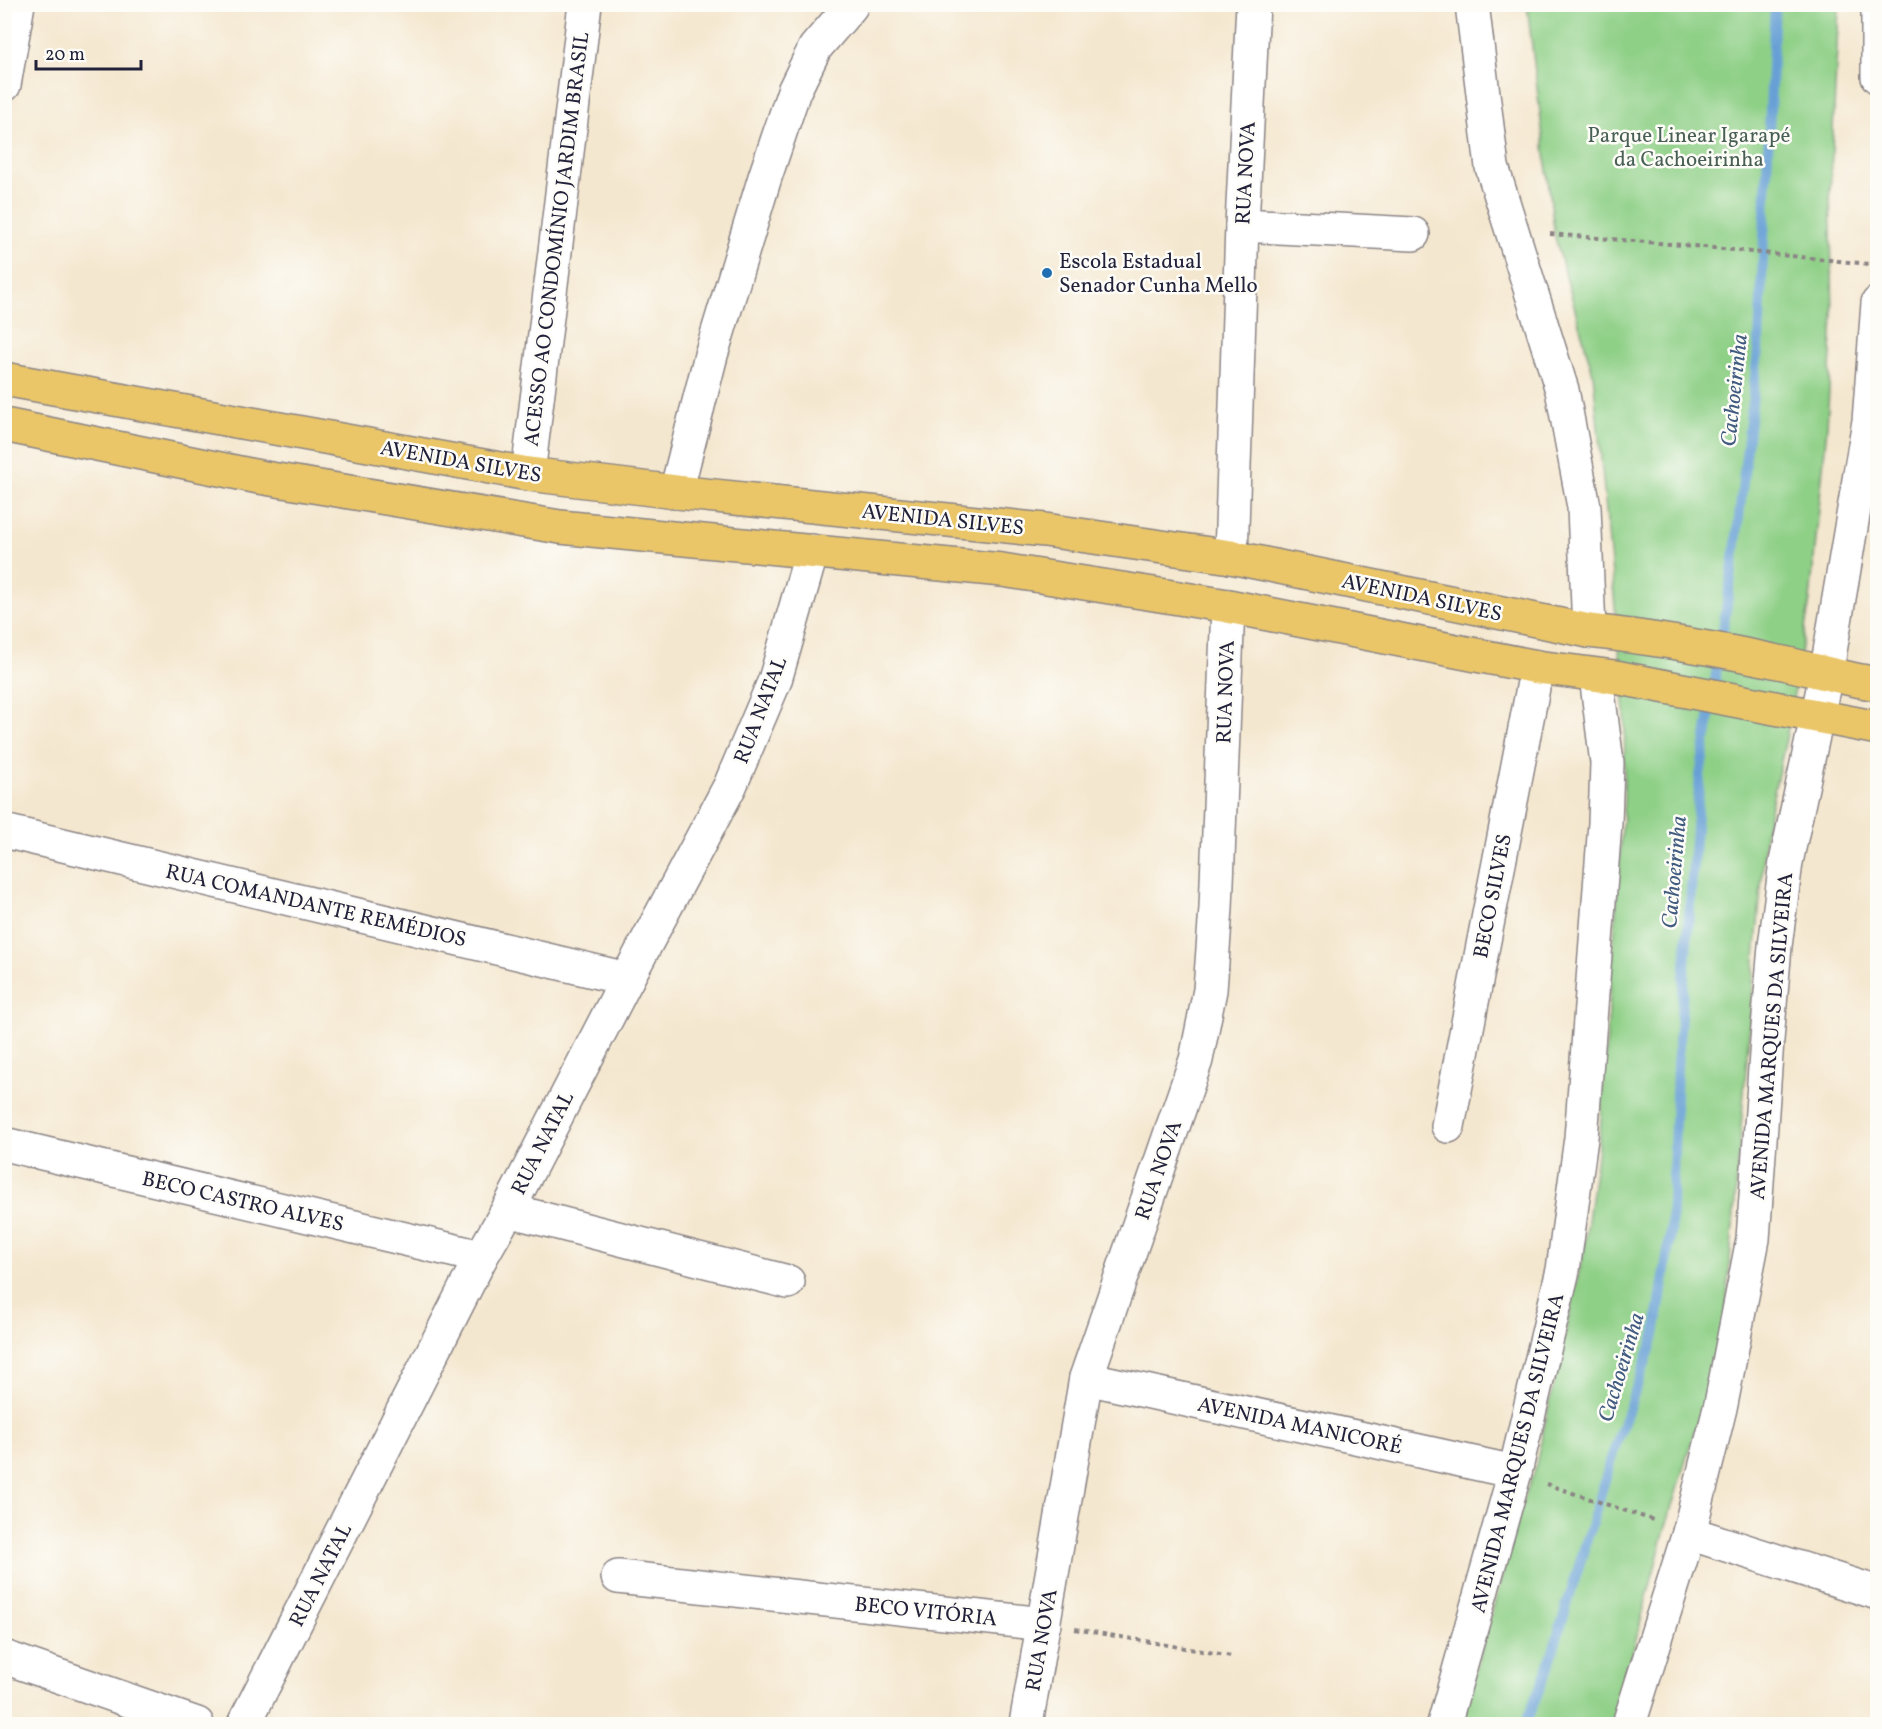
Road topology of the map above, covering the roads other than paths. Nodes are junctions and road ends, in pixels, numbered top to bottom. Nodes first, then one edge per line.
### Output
1 (18, 4) edge
2 (585, 4) edge
3 (1253, 4) edge
4 (1472, 4) edge
5 (851, 6) edge
6 (1878, 12) edge
7 (1878, 77) edge
8 (4, 85) edge
9 (1242, 225) junction
10 (1413, 234) dead end
11 (1878, 303) edge
12 (4, 379) edge
13 (4, 425) edge
14 (528, 474) junction
15 (676, 492) junction
16 (812, 551) junction
17 (1231, 557) junction
18 (1228, 606) junction
19 (1589, 631) junction
20 (1537, 667) junction
21 (1826, 675) junction
22 (1606, 677) junction
23 (1878, 684) edge
24 (1803, 713) junction
25 (1878, 728) edge
26 (4, 831) edge
27 (627, 979) junction
28 (1448, 1126) dead end
29 (4, 1144) edge
30 (508, 1210) junction
31 (481, 1257) junction
32 (788, 1281) dead end
33 (1086, 1378) junction
34 (1515, 1472) junction
35 (1675, 1528) junction
36 (618, 1577) dead end
37 (1878, 1593) edge
38 (1044, 1624) junction
39 (4, 1657) edge
40 (197, 1725) edge
41 (244, 1725) edge
42 (1026, 1725) edge
43 (1444, 1725) edge
44 (1629, 1725) edge

1 - 8 street
2 - 14 street, ACESSO AO CONDOMÍNIO JARDIM BRASIL
3 - 9 street, RUA NOVA
4 - 19 street
5 - 15 street
6 - 7 street
9 - 10 street
9 - 17 street, RUA NOVA
11 - 21 street, AVENIDA MARQUES DA SILVEIRA
12 - 14 main road, AVENIDA SILVES
13 - 16 main road
14 - 15 main road, AVENIDA SILVES
15 - 17 main road, AVENIDA SILVES
16 - 18 main road
16 - 27 street, RUA NATAL
17 - 19 main road, AVENIDA SILVES
18 - 20 main road
18 - 33 street, RUA NOVA
19 - 21 main road, AVENIDA SILVES
20 - 22 main road
20 - 28 street, BECO SILVES
21 - 23 main road, AVENIDA SILVES
21 - 24 street, AVENIDA MARQUES DA SILVEIRA
22 - 24 main road
22 - 34 street, AVENIDA MARQUES DA SILVEIRA
24 - 25 main road
24 - 35 street, AVENIDA MARQUES DA SILVEIRA
26 - 27 street, RUA COMANDANTE REMÉDIOS
27 - 30 street, RUA NATAL
29 - 31 street, BECO CASTRO ALVES
30 - 31 street, RUA NATAL
30 - 32 street
31 - 41 street, RUA NATAL
33 - 34 street, AVENIDA MANICORÉ
33 - 38 street, RUA NOVA
34 - 43 street, AVENIDA MARQUES DA SILVEIRA
35 - 37 street
35 - 44 street, AVENIDA MARQUES DA SILVEIRA
36 - 38 street, BECO VITÓRIA
38 - 42 street, RUA NOVA
39 - 40 street

